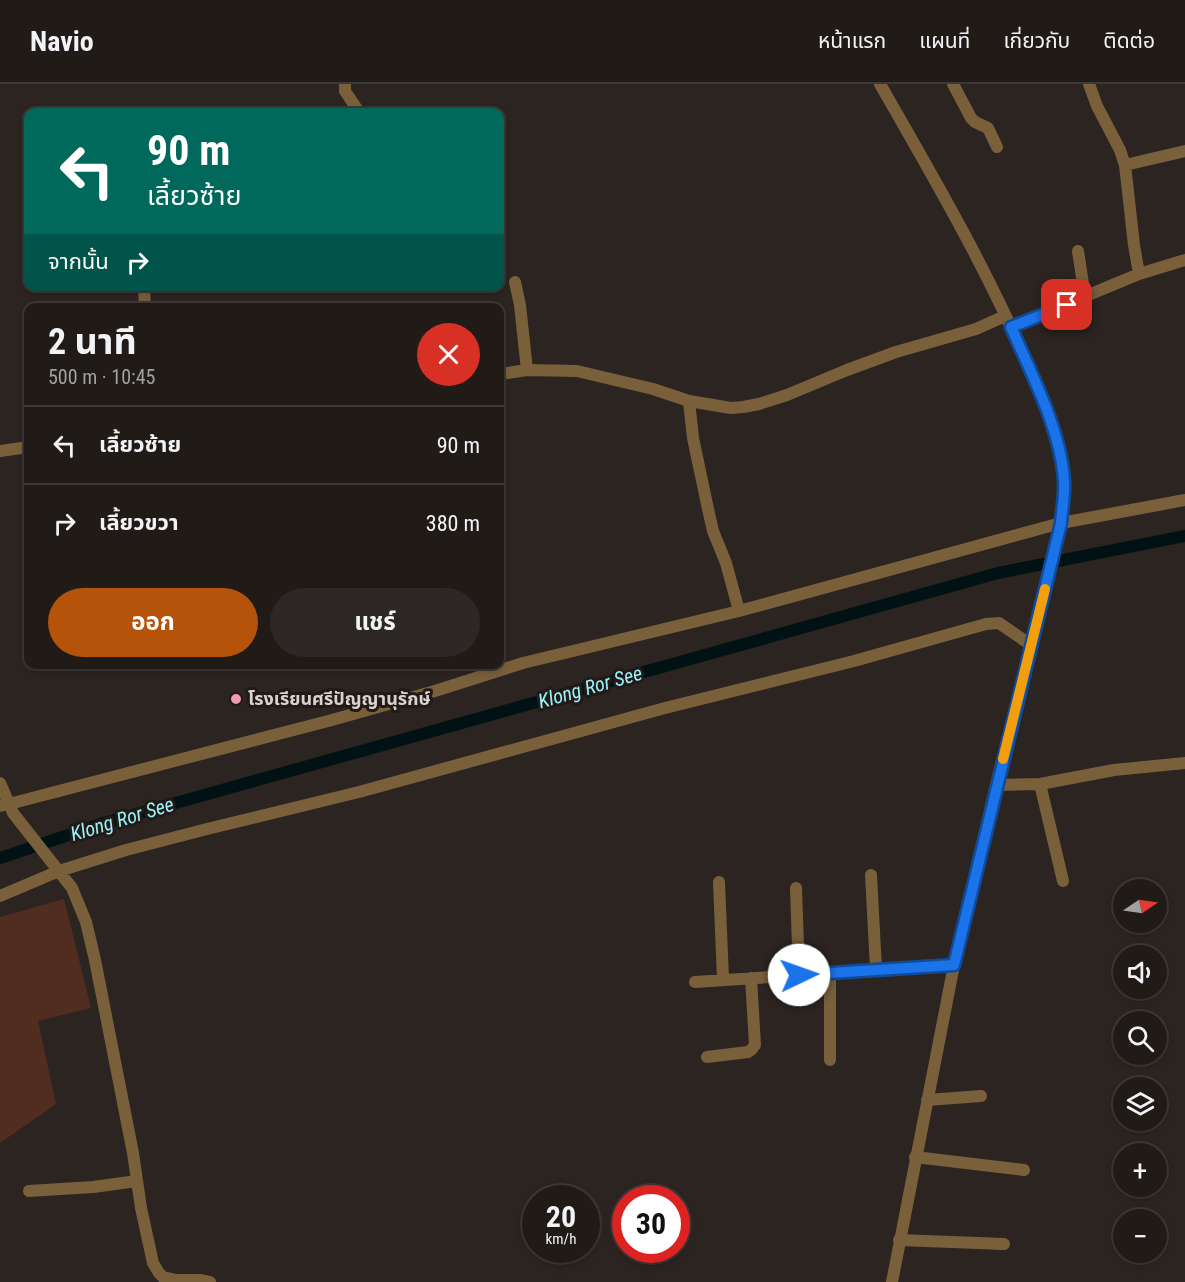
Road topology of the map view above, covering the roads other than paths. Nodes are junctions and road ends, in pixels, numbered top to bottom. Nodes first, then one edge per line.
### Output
1 (345, 84) edge
2 (880, 84) edge
3 (953, 84) edge
4 (1089, 84) edge
5 (356, 108) edge
6 (997, 147) dead end
7 (1185, 151) edge
8 (1125, 165) junction
9 (1078, 251) dead end
10 (1185, 260) edge
11 (1139, 274) junction
12 (515, 282) dead end
13 (1085, 297) junction
14 (1008, 321) junction
15 (527, 369) junction
16 (504, 373) edge
17 (689, 401) junction
18 (24, 448) edge
19 (0, 451) edge
20 (1185, 500) edge
21 (1061, 523) junction
22 (739, 611) junction
23 (1031, 645) junction
24 (1185, 763) edge
25 (0, 783) edge
26 (1040, 784) junction
27 (996, 785) junction
28 (7, 808) edge
29 (57, 868) junction
30 (871, 875) dead end
31 (1063, 881) dead end
32 (719, 882) dead end
33 (796, 888) dead end
34 (0, 896) edge
35 (954, 965) junction
36 (876, 969) junction
37 (830, 973) junction
38 (799, 975) junction
39 (751, 978) junction
40 (723, 979) junction
41 (695, 982) dead end
42 (707, 1057) dead end
43 (830, 1060) dead end
44 (981, 1096) dead end
45 (927, 1100) junction
46 (915, 1157) junction
47 (1024, 1170) dead end
48 (137, 1181) junction
49 (29, 1191) dead end
50 (899, 1240) junction
51 (1005, 1244) dead end
52 (158, 1277) edge
53 (210, 1282) edge
54 (892, 1282) edge

1 - 5 street
2 - 14 street
3 - 6 street
4 - 8 street
7 - 8 street
8 - 11 street
9 - 13 street
10 - 11 street
11 - 13 street
12 - 15 street
13 - 14 street
14 - 17 street
14 - 21 street
15 - 16 street
15 - 17 street
17 - 22 street
18 - 19 street
20 - 21 street
21 - 22 street
21 - 23 street
22 - 28 street
23 - 27 street
23 - 29 street
24 - 26 street
25 - 28 street
26 - 27 street
26 - 31 street
27 - 35 street
28 - 29 street
29 - 34 street
29 - 48 street
30 - 36 street
32 - 40 street
33 - 38 street
35 - 36 street
35 - 45 street
36 - 37 street
37 - 38 street
37 - 43 street
38 - 39 street
39 - 40 street
39 - 42 street
40 - 41 street
44 - 45 street
45 - 46 street
46 - 47 street
46 - 50 street
48 - 49 street
48 - 52 street
50 - 51 street
50 - 54 street
52 - 53 street

